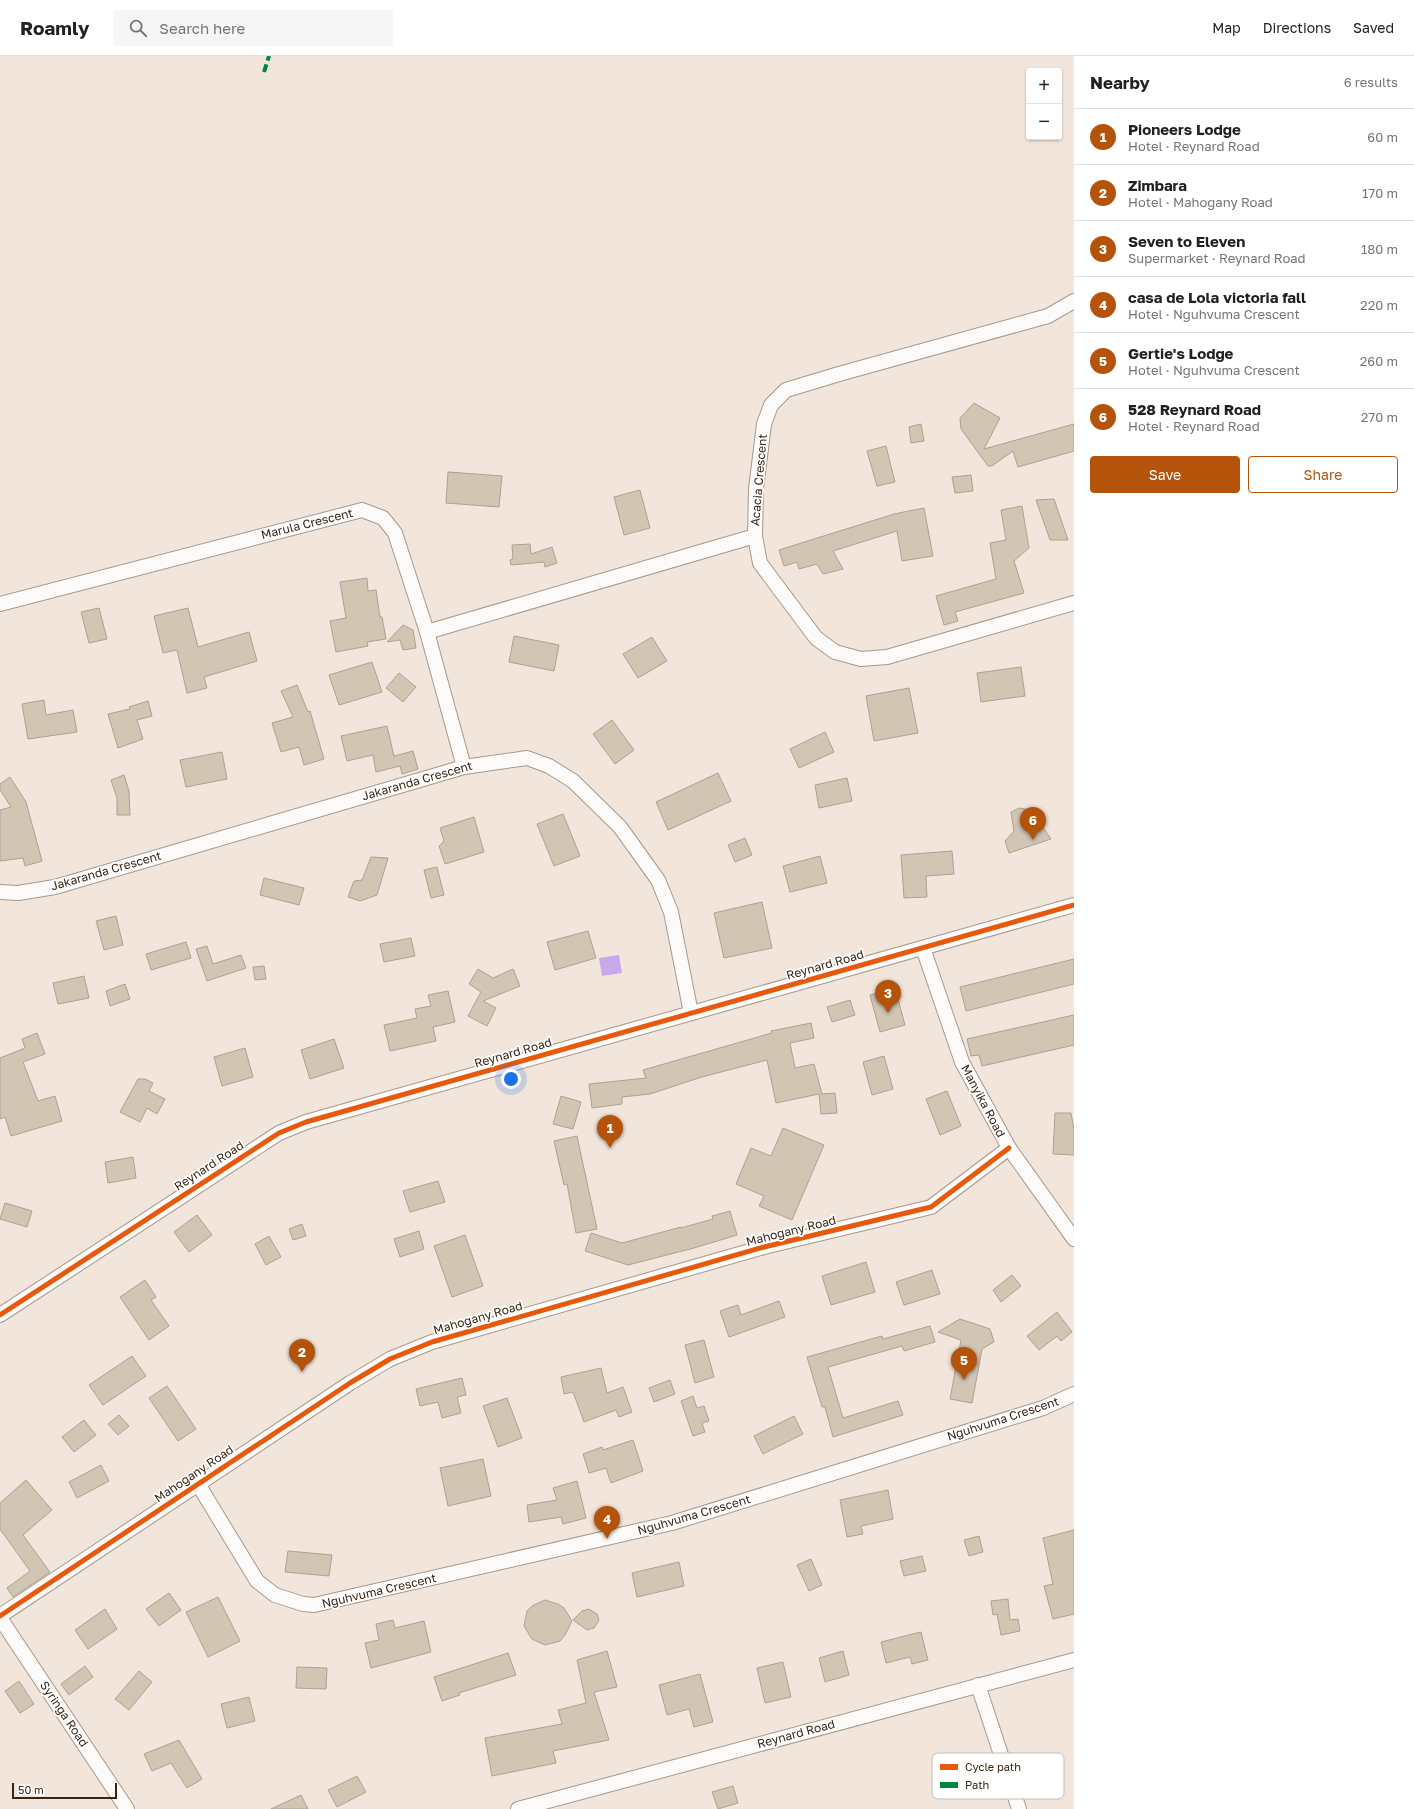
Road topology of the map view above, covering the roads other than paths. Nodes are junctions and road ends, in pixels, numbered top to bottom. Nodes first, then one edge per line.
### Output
1 (1074, 301) edge
2 (755, 536) junction
3 (1074, 603) edge
4 (0, 604) edge
5 (427, 632) junction
6 (464, 767) junction
7 (0, 892) edge
8 (1074, 905) edge
9 (923, 948) junction
10 (691, 1013) junction
11 (1009, 1148) junction
12 (1074, 1239) edge
13 (0, 1315) edge
14 (1074, 1394) edge
15 (198, 1484) junction
16 (0, 1617) edge
17 (1074, 1660) edge
18 (978, 1685) junction
19 (1000, 1753) edge
20 (1016, 1799) edge
21 (127, 1809) edge
22 (518, 1809) edge
23 (1019, 1809) edge

1 - 2 street, Acacia Crescent
2 - 3 street, Acacia Crescent
2 - 5 street
4 - 5 street, Marula Crescent
5 - 6 street, Marula Crescent
6 - 7 street, Jakaranda Crescent
6 - 10 street, Jakaranda Crescent
8 - 9 street, Reynard Road
9 - 10 street, Reynard Road
9 - 11 street, Manyika Road
10 - 13 street, Reynard Road
11 - 12 street, Manyika Road
11 - 15 street, Mahogany Road
14 - 15 street, Nguhvuma Crescent
15 - 16 street, Mahogany Road
16 - 21 street, Syringa Road
17 - 18 street, Reynard Road
18 - 19 street
18 - 22 street, Reynard Road
20 - 23 street

